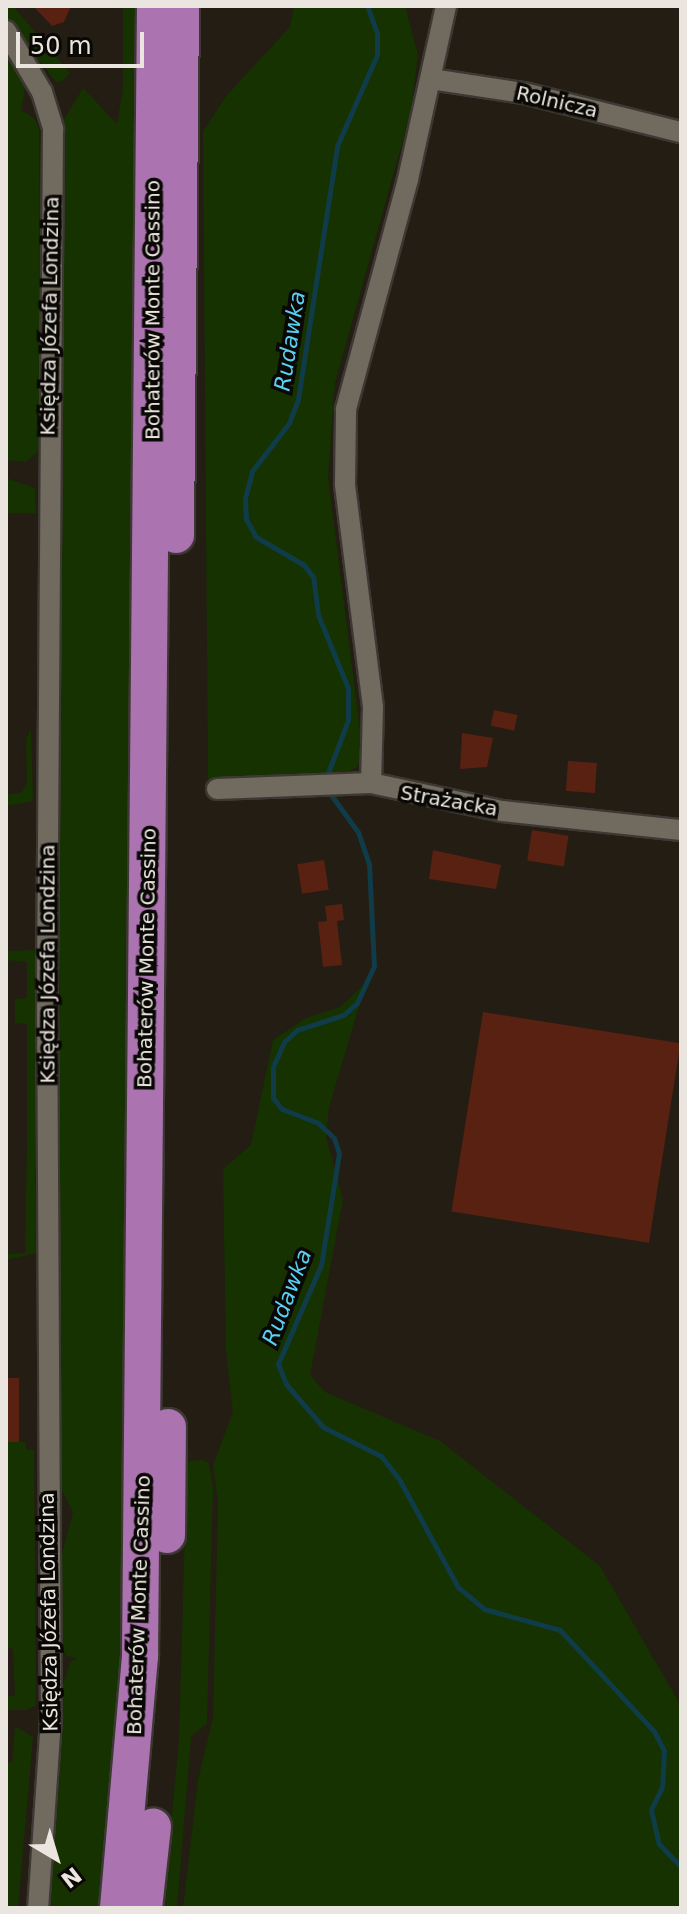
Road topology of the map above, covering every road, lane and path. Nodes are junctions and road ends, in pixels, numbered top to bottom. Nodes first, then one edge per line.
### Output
1 (155, 6) edge
2 (181, 6) edge
3 (446, 6) edge
4 (6, 31) edge
5 (431, 79) junction
6 (681, 132) edge
7 (371, 783) junction
8 (217, 789) dead end
9 (681, 830) edge
10 (38, 1908) edge
11 (118, 1908) edge
12 (144, 1908) edge

1 - 11 highway, Bohaterów Monte Cassino
2 - 12 highway, Bohaterów Monte Cassino
3 - 5 street
4 - 10 street, Księdza Józefa Londzina
5 - 6 street, Rolnicza
5 - 7 street
7 - 8 street, Strażacka
7 - 9 street, Strażacka

